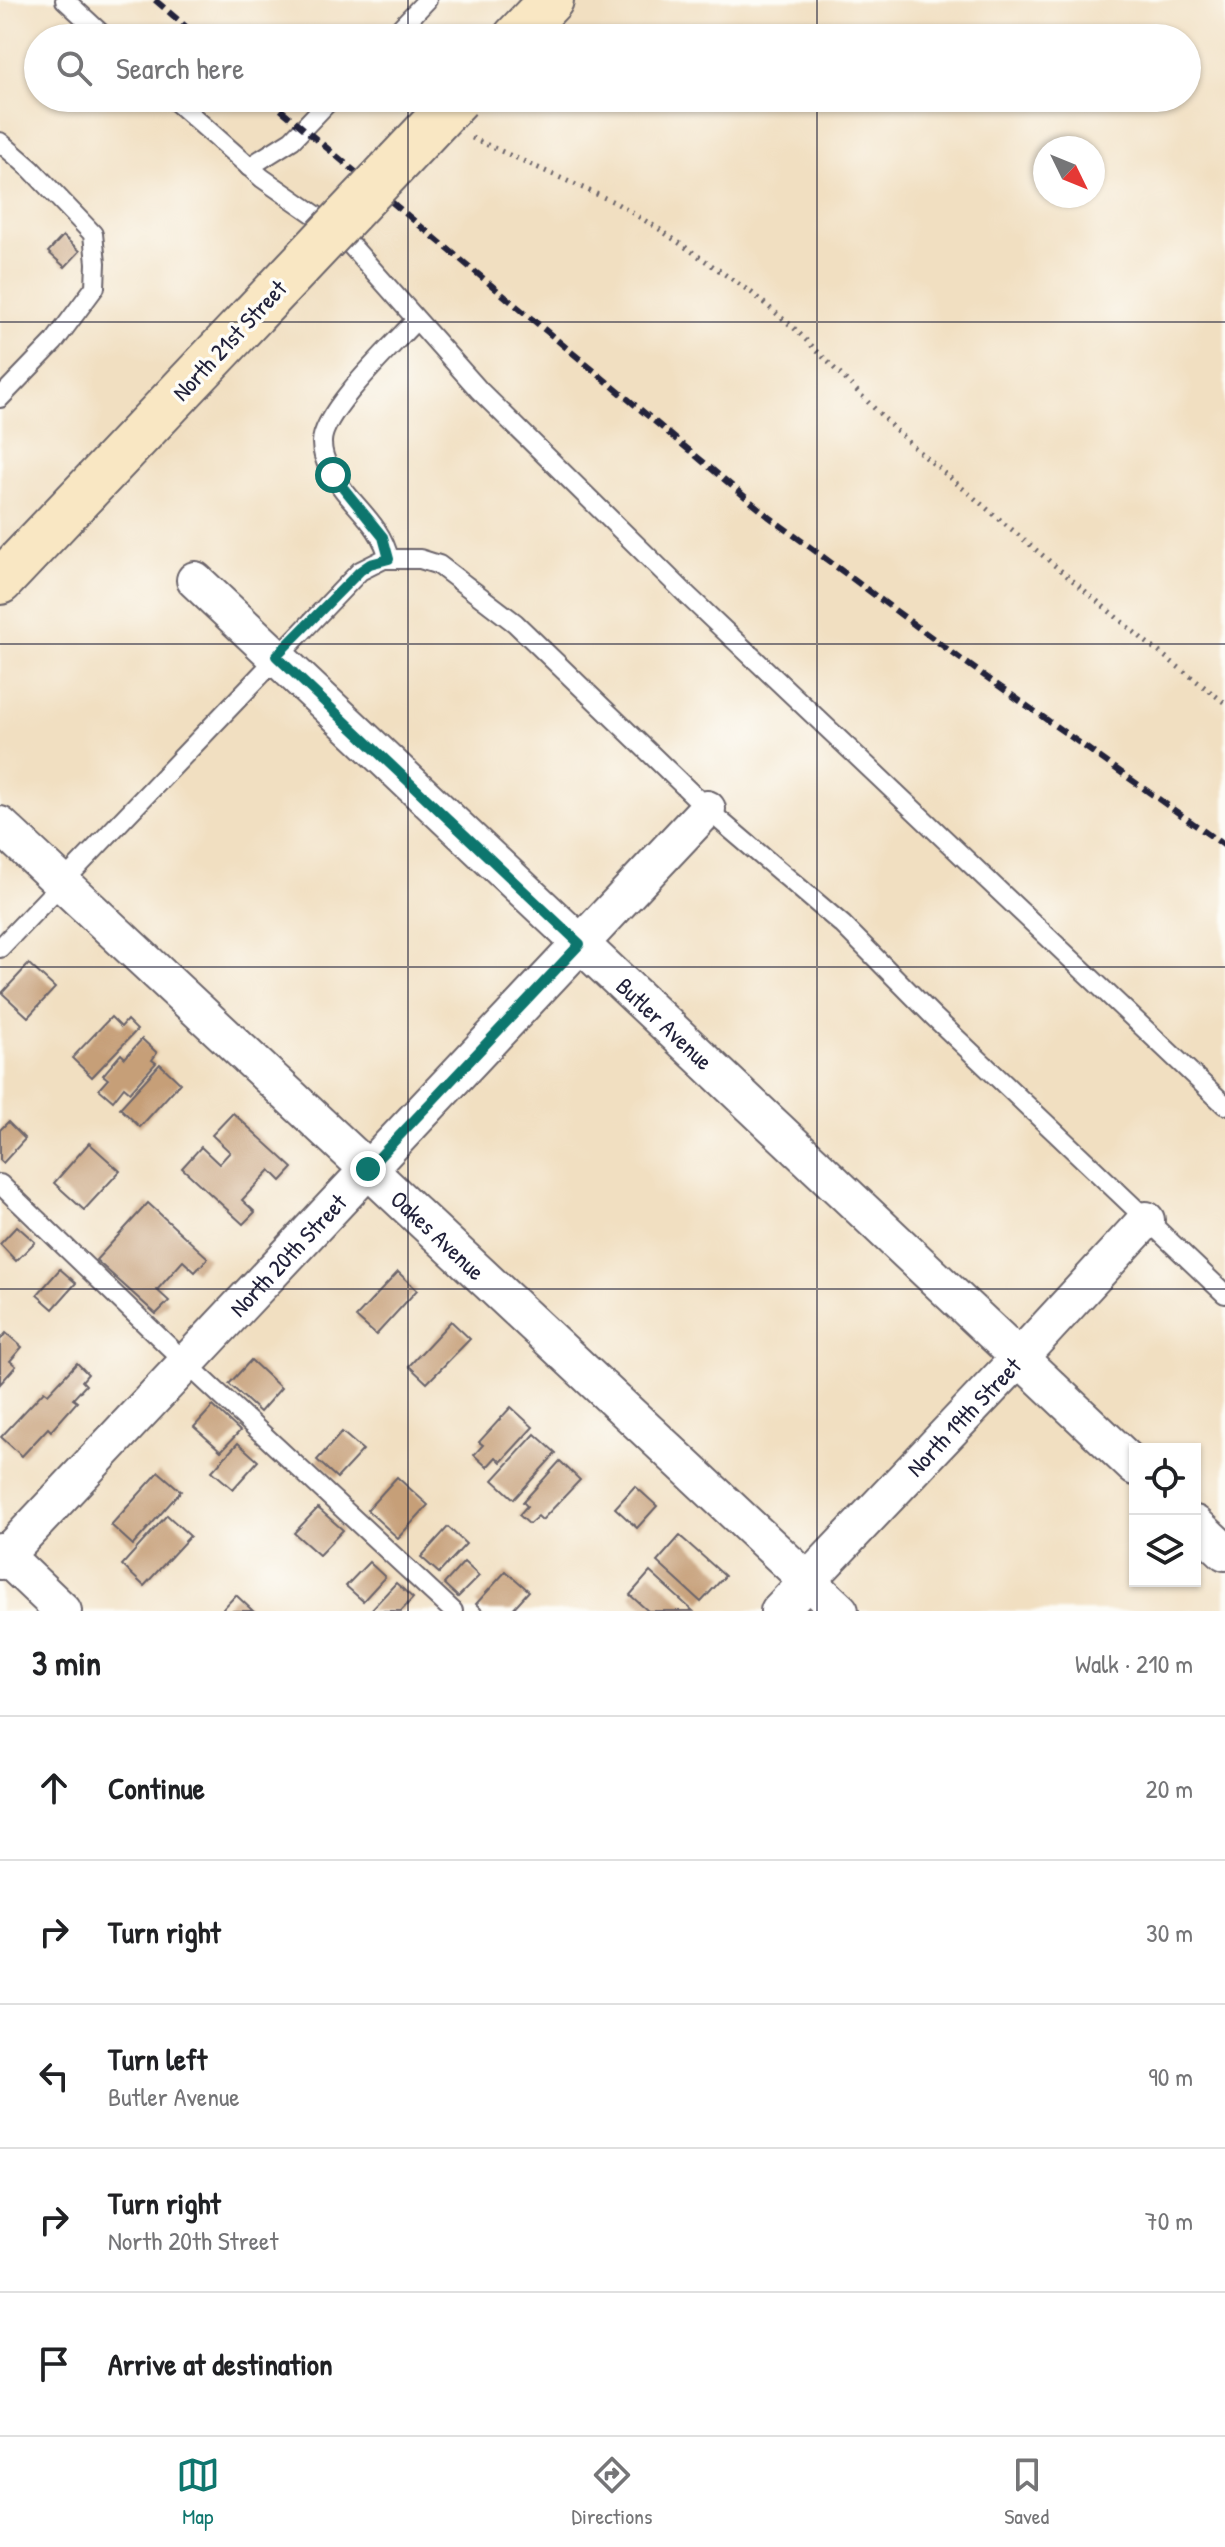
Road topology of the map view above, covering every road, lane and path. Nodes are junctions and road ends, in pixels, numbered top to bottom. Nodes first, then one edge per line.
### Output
1 (65, 0) edge
2 (427, 0) edge
3 (551, 0) edge
4 (91, 24) edge
5 (404, 24) edge
6 (528, 24) edge
7 (188, 112) edge
8 (319, 112) edge
9 (464, 118) edge
10 (0, 142) edge
11 (249, 167) junction
12 (415, 321) junction
13 (0, 398) edge
14 (389, 559) junction
15 (195, 580) dead end
16 (0, 582) edge
17 (276, 656) junction
18 (1225, 703) edge
19 (707, 809) junction
20 (0, 825) edge
21 (61, 883) junction
22 (580, 944) junction
23 (0, 948) edge
24 (1225, 1105) edge
25 (368, 1169) junction
26 (0, 1184) edge
27 (1146, 1220) junction
28 (1225, 1294) edge
29 (1019, 1358) junction
30 (186, 1363) junction
31 (1129, 1461) edge
32 (1201, 1530) edge
33 (1225, 1552) edge
34 (2, 1556) edge
35 (808, 1580) junction
36 (63, 1611) edge
37 (453, 1611) edge
38 (779, 1611) edge
39 (840, 1611) edge

1 - 4 lane
2 - 5 lane
3 - 6 street
7 - 11 lane
8 - 11 lane
9 - 16 street, North 21st Street, bridge
9 - 18 path
10 - 13 lane
11 - 12 lane
12 - 14 lane
12 - 24 lane
14 - 17 lane
14 - 19 lane
15 - 17 street, Butler Avenue
17 - 21 lane
17 - 22 street, Butler Avenue
19 - 22 street, North 20th Street
19 - 27 lane
20 - 21 street, Oakes Avenue
21 - 23 lane
21 - 25 street, Oakes Avenue
22 - 25 street, North 20th Street
22 - 29 street, Butler Avenue
25 - 30 street, North 20th Street
25 - 35 street, Oakes Avenue
26 - 30 lane
27 - 28 lane
27 - 29 street, North 19th Street
29 - 31 street, Butler Avenue
29 - 35 street, North 19th Street
30 - 34 street, North 20th Street
30 - 37 lane
32 - 33 street
34 - 36 street
35 - 38 street, North 19th Street
35 - 39 street, Oakes Avenue

